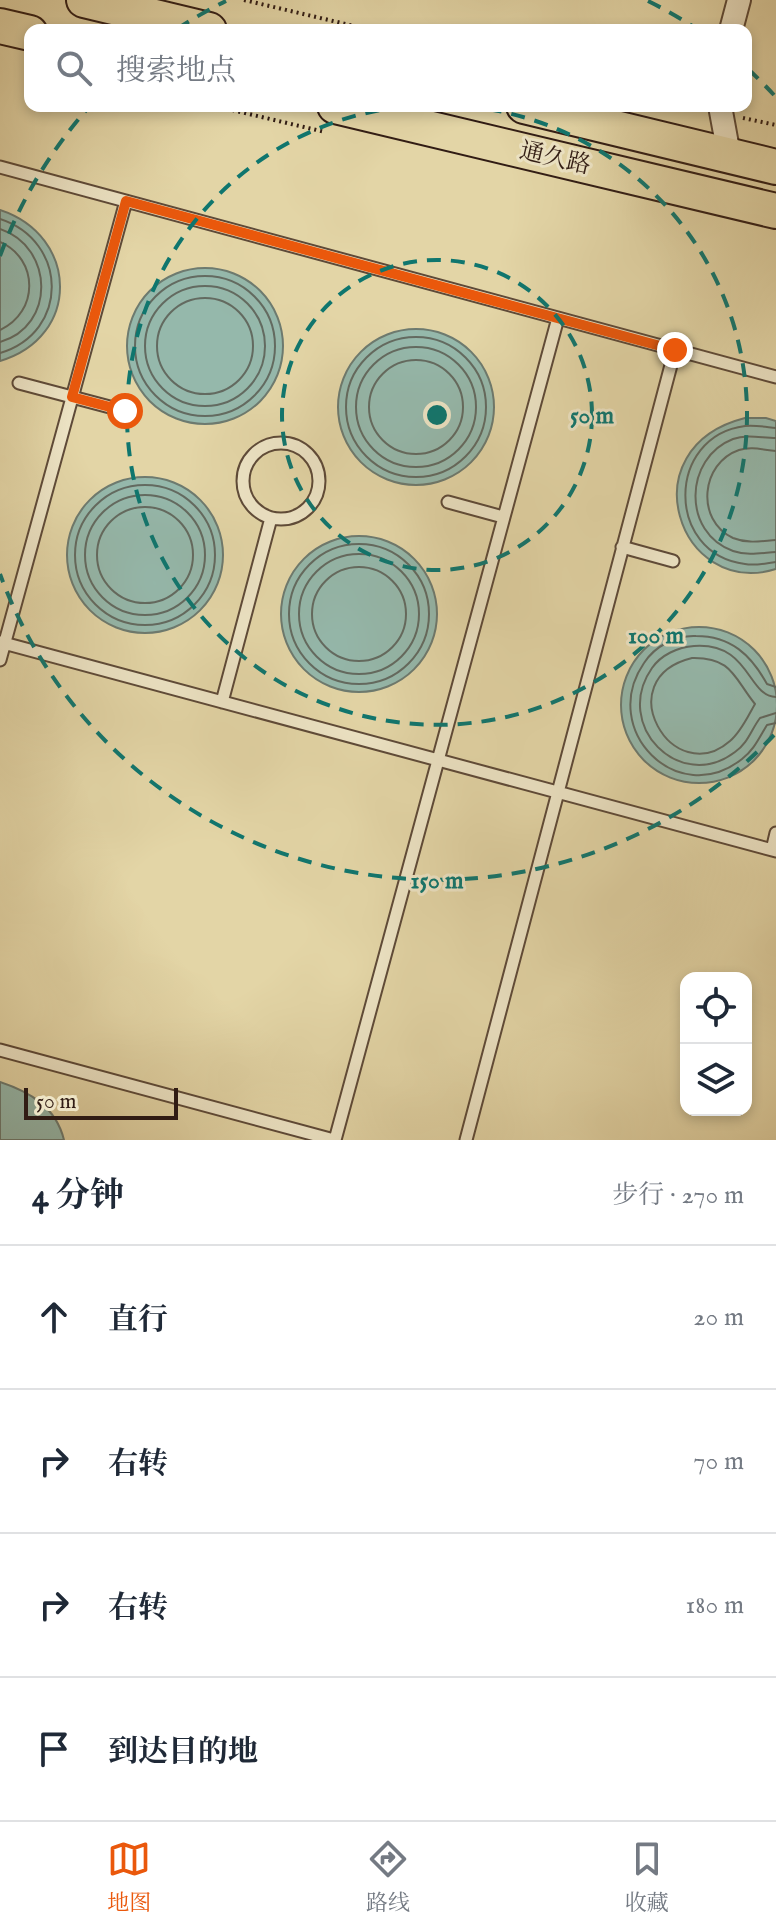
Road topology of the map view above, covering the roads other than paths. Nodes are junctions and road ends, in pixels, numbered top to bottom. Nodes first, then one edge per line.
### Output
1 (84, 0) edge
2 (739, 0) edge
3 (184, 24) edge
4 (733, 24) edge
5 (0, 26) edge
6 (24, 32) edge
7 (360, 112) edge
8 (549, 112) edge
9 (721, 112) edge
10 (729, 155) junction
11 (0, 167) edge
12 (776, 167) edge
13 (126, 201) junction
14 (776, 211) edge
15 (558, 318) junction
16 (675, 350) junction
17 (776, 377) edge
18 (19, 383) dead end
19 (72, 397) junction
20 (125, 411) dead end
21 (448, 502) dead end
22 (503, 517) junction
23 (271, 518) junction
24 (622, 547) junction
25 (673, 561) dead end
26 (2, 642) edge
27 (0, 660) edge
28 (222, 702) junction
29 (437, 759) junction
30 (556, 792) junction
31 (776, 833) edge
32 (774, 850) edge
33 (0, 1050) edge
34 (334, 1140) edge
35 (466, 1140) edge

1 - 3 main road
2 - 4 street
5 - 6 main road
7 - 14 main road, 通久路
8 - 10 main road, 通久路
9 - 10 street
10 - 12 main road, 通久路
11 - 13 lane
13 - 15 lane
13 - 19 lane
15 - 16 lane
15 - 22 lane
16 - 17 lane
16 - 24 lane
18 - 19 lane
19 - 20 lane
19 - 26 lane
21 - 22 lane
22 - 29 lane
23 - 23 lane
23 - 28 lane
24 - 25 lane
24 - 30 lane
26 - 27 lane
26 - 28 lane
28 - 29 lane
29 - 30 lane
29 - 34 lane
30 - 32 lane
30 - 35 lane
31 - 32 lane
33 - 34 lane

